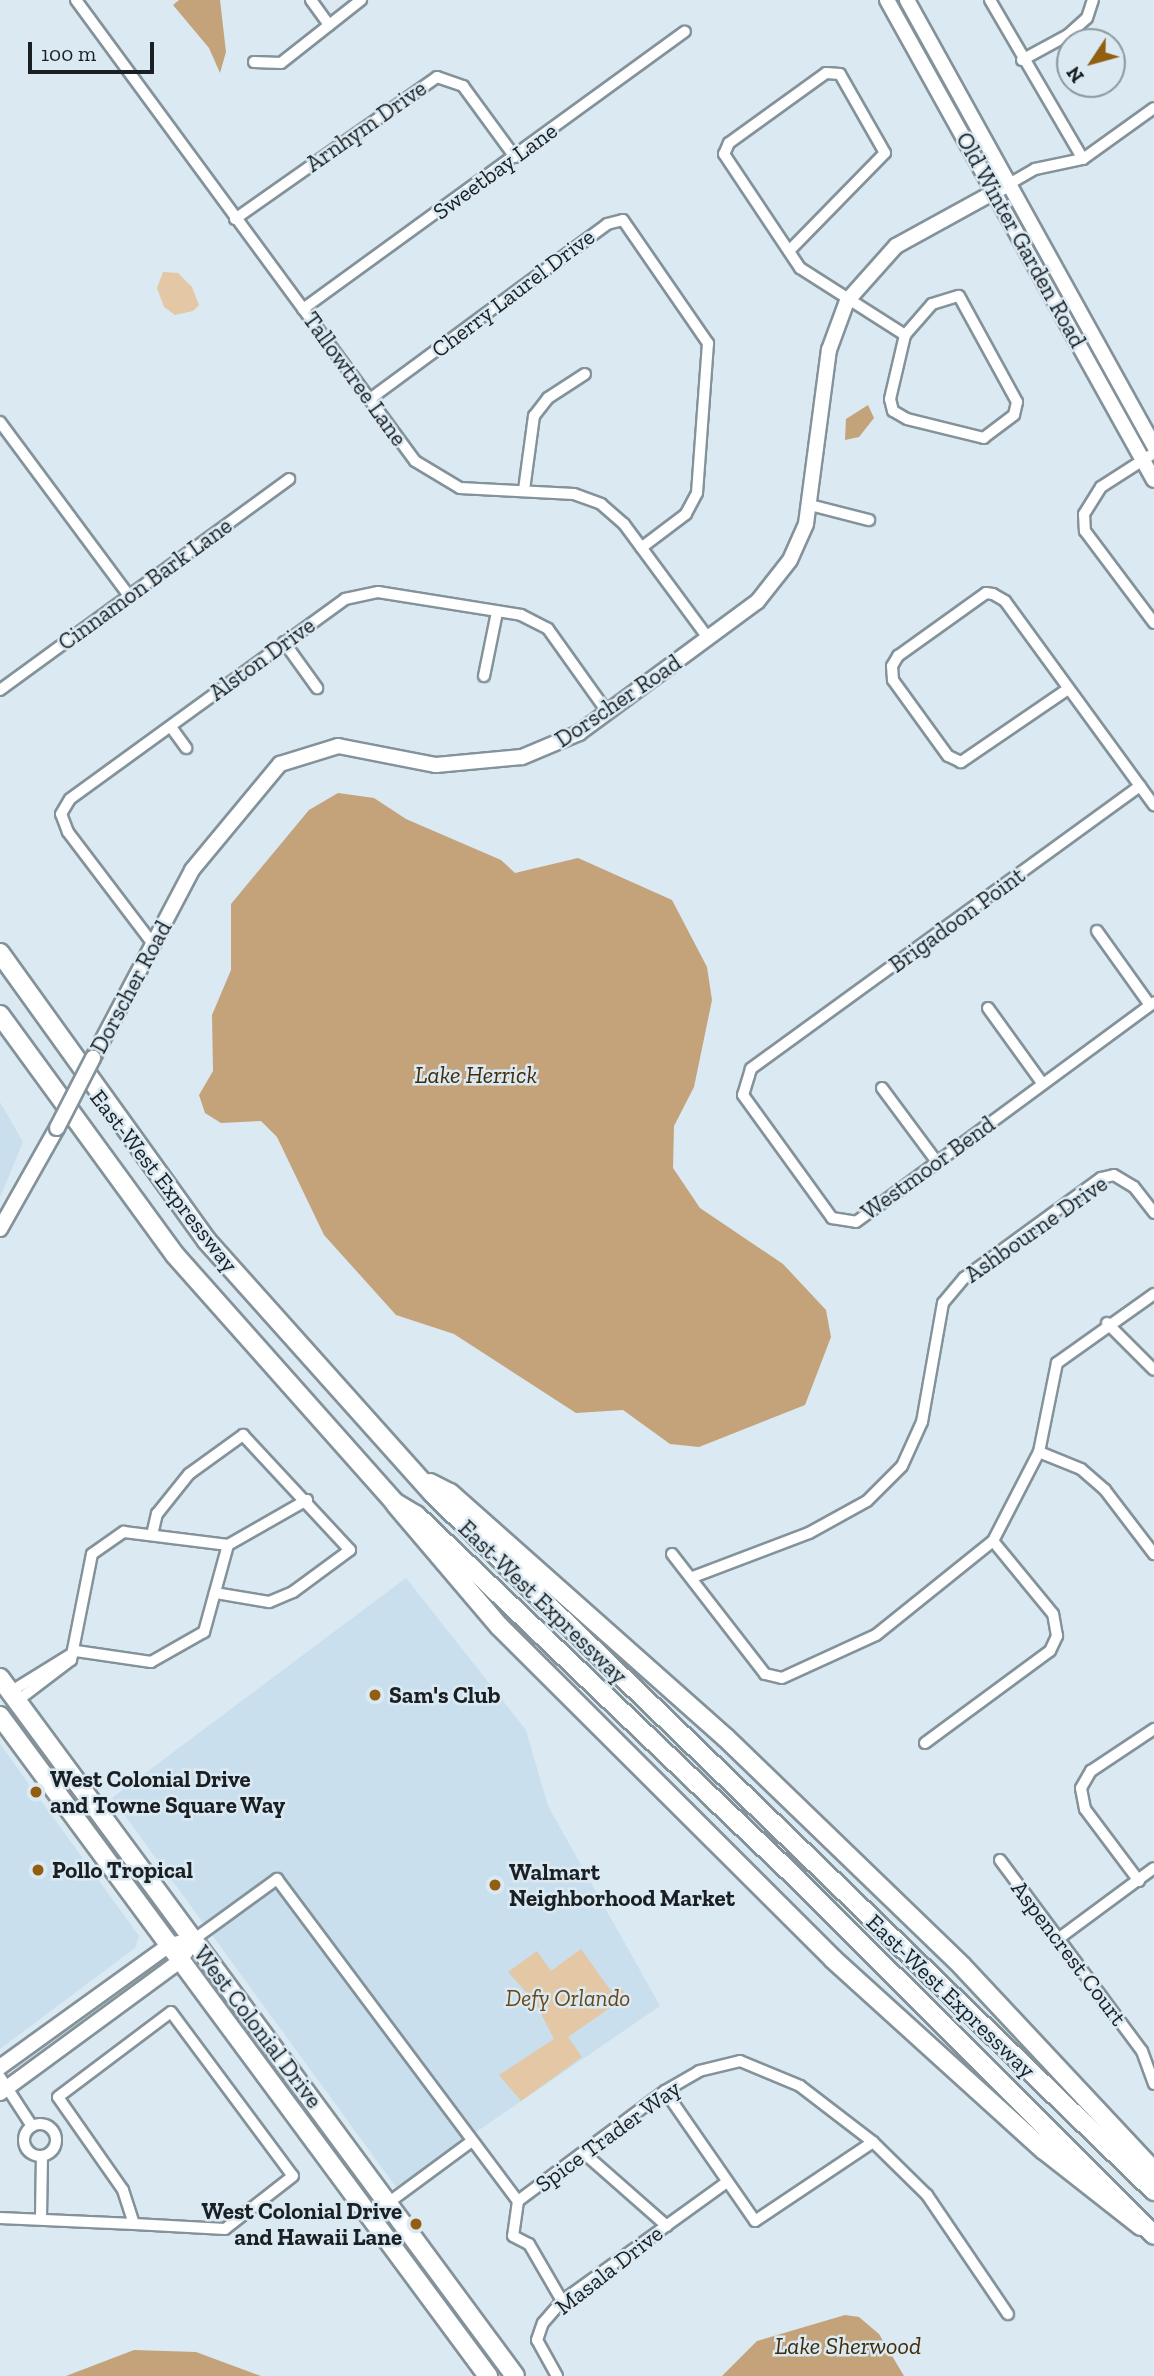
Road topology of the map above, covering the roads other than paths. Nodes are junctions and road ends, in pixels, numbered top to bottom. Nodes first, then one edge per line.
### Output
1 (76, 0) edge
2 (311, 0) edge
3 (361, 0) edge
4 (887, 0) edge
5 (907, 0) edge
6 (990, 0) edge
7 (1093, 0) edge
8 (329, 25) junction
9 (685, 31) dead end
10 (1022, 60) junction
11 (254, 62) dead end
12 (1154, 108) edge
13 (515, 157) junction
14 (1083, 159) junction
15 (1009, 184) junction
16 (995, 191) junction
17 (235, 219) junction
18 (789, 251) junction
19 (847, 301) junction
20 (303, 309) junction
21 (905, 335) junction
22 (585, 374) dead end
23 (370, 399) junction
24 (0, 422) edge
25 (1154, 446) edge
26 (1148, 457) edge
27 (289, 478) dead end
28 (1154, 480) edge
29 (524, 490) junction
30 (810, 505) junction
31 (869, 520) dead end
32 (641, 548) junction
33 (129, 596) junction
34 (497, 612) junction
35 (1154, 624) edge
36 (708, 638) junction
37 (284, 642) junction
38 (484, 676) dead end
39 (317, 688) dead end
40 (1068, 689) junction
41 (0, 690) edge
42 (608, 713) junction
43 (171, 727) junction
44 (186, 748) dead end
45 (1140, 786) junction
46 (1154, 805) edge
47 (1097, 931) dead end
48 (153, 944) junction
49 (0, 953) edge
50 (1152, 1003) edge
51 (988, 1008) dead end
52 (0, 1016) edge
53 (0, 1031) edge
54 (16, 1041) junction
55 (773, 1054) joint
56 (1042, 1083) junction
57 (883, 1088) dead end
58 (937, 1162) junction
59 (1154, 1213) edge
60 (0, 1229) edge
61 (1154, 1294) edge
62 (1107, 1324) junction
63 (1154, 1370) edge
64 (1039, 1452) junction
65 (418, 1476) junction
66 (307, 1500) junction
67 (394, 1502) junction
68 (152, 1535) junction
69 (993, 1541) junction
70 (228, 1545) junction
71 (672, 1553) dead end
72 (1154, 1554) edge
73 (693, 1577) junction
74 (215, 1593) junction
75 (76, 1651) junction
76 (7, 1691) edge
77 (0, 1714) edge
78 (1154, 1728) edge
79 (925, 1743) dead end
80 (56, 1754) junction
81 (1000, 1860) dead end
82 (1154, 1868) edge
83 (1139, 1881) junction
84 (1058, 1939) junction
85 (193, 1940) junction
86 (169, 1945) junction
87 (181, 1960) junction
88 (0, 2067) edge
89 (1154, 2084) edge
90 (2, 2086) edge
91 (665, 2091) junction
92 (33, 2126) junction
93 (472, 2141) junction
94 (873, 2141) junction
95 (53, 2151) junction
96 (585, 2154) junction
97 (42, 2157) junction
98 (1154, 2171) edge
99 (339, 2174) junction
100 (724, 2184) junction
101 (1154, 2191) edge
102 (44, 2196) junction
103 (518, 2200) junction
104 (388, 2203) junction
105 (0, 2218) edge
106 (41, 2218) junction
107 (134, 2224) junction
108 (667, 2226) junction
109 (1152, 2233) edge
110 (562, 2301) junction
111 (1008, 2314) dead end
112 (488, 2376) edge
113 (515, 2376) edge
114 (557, 2376) edge

1 - 17 street, Tallowtree Lane
2 - 8 street
3 - 8 street
4 - 16 street, Old Winter Garden Road
5 - 15 street, Old Winter Garden Road
6 - 10 street
7 - 10 street
8 - 11 street
9 - 13 street, Sweetbay Lane
10 - 14 street
12 - 14 street
13 - 17 street, Arnhym Drive
13 - 20 street, Sweetbay Lane
14 - 15 street
15 - 16 street, Dorscher Road
15 - 25 street, Old Winter Garden Road
16 - 19 street, Dorscher Road
16 - 26 street, Old Winter Garden Road
17 - 20 street, Tallowtree Lane
18 - 18 street
18 - 19 street
19 - 21 street
19 - 30 street, Dorscher Road
20 - 23 street, Tallowtree Lane
21 - 21 street
22 - 29 street
23 - 29 street, Tallowtree Lane
23 - 32 street, Cherry Laurel Drive
24 - 33 street
26 - 28 street, Old Winter Garden Road
26 - 35 street
27 - 33 street, Cinnamon Bark Lane
29 - 32 street, Tallowtree Lane
30 - 31 street
30 - 36 street, Dorscher Road
32 - 36 street, Tallowtree Lane
33 - 41 street, Cinnamon Bark Lane
34 - 37 street, Alston Drive
34 - 38 street
34 - 42 street, Alston Drive
36 - 42 street, Dorscher Road
37 - 39 street
37 - 43 street, Alston Drive
40 - 40 street
40 - 45 street
42 - 48 street, Dorscher Road
43 - 44 street
43 - 48 street, Alston Drive
45 - 46 street
45 - 55 street, Brigadoon Point
47 - 50 street
48 - 60 street, Dorscher Road, bridge
49 - 65 highway, East-West Expressway
50 - 56 street, Westmoor Bend
51 - 56 street
52 - 54 highway, East-West Expressway
53 - 54 highway
54 - 67 highway, East-West Expressway
55 - 58 street, Westmoor Bend
56 - 58 street, Westmoor Bend
57 - 58 street
59 - 73 street, Ashbourne Drive
61 - 62 street
62 - 63 street
62 - 64 street
64 - 69 street
64 - 72 street
65 - 98 highway
65 - 101 highway, East-West Expressway
66 - 68 street
66 - 70 street
66 - 74 street
67 - 109 highway, East-West Expressway
67 - 109 highway
68 - 70 street
68 - 75 street
69 - 73 street
69 - 79 street
70 - 74 street
71 - 73 street
74 - 75 street
75 - 76 street
76 - 80 highway, West Colonial Drive
77 - 80 highway
77 - 86 highway, West Colonial Drive
78 - 83 street
80 - 85 highway, West Colonial Drive
81 - 84 street, Aspencrest Court
82 - 83 street
83 - 84 street
84 - 89 street, Aspencrest Court
85 - 86 street
85 - 87 street
85 - 93 street
85 - 104 highway, West Colonial Drive
86 - 87 highway, West Colonial Drive
86 - 88 street
87 - 90 street
87 - 99 highway, West Colonial Drive
90 - 92 street
91 - 94 street, Spice Trader Way
91 - 96 street, Spice Trader Way
91 - 100 street
92 - 95 street
92 - 97 street
93 - 103 street
93 - 104 street
94 - 100 street
94 - 111 street, Spice Trader Way
95 - 97 street
95 - 102 street
96 - 103 street, Spice Trader Way
96 - 108 street
97 - 102 street
99 - 104 highway
99 - 112 highway, West Colonial Drive
100 - 108 street, Masala Drive
102 - 106 street
103 - 110 street
104 - 113 highway, West Colonial Drive
105 - 106 street
106 - 107 street
107 - 107 street
108 - 110 street, Masala Drive
110 - 114 street, Masala Drive

